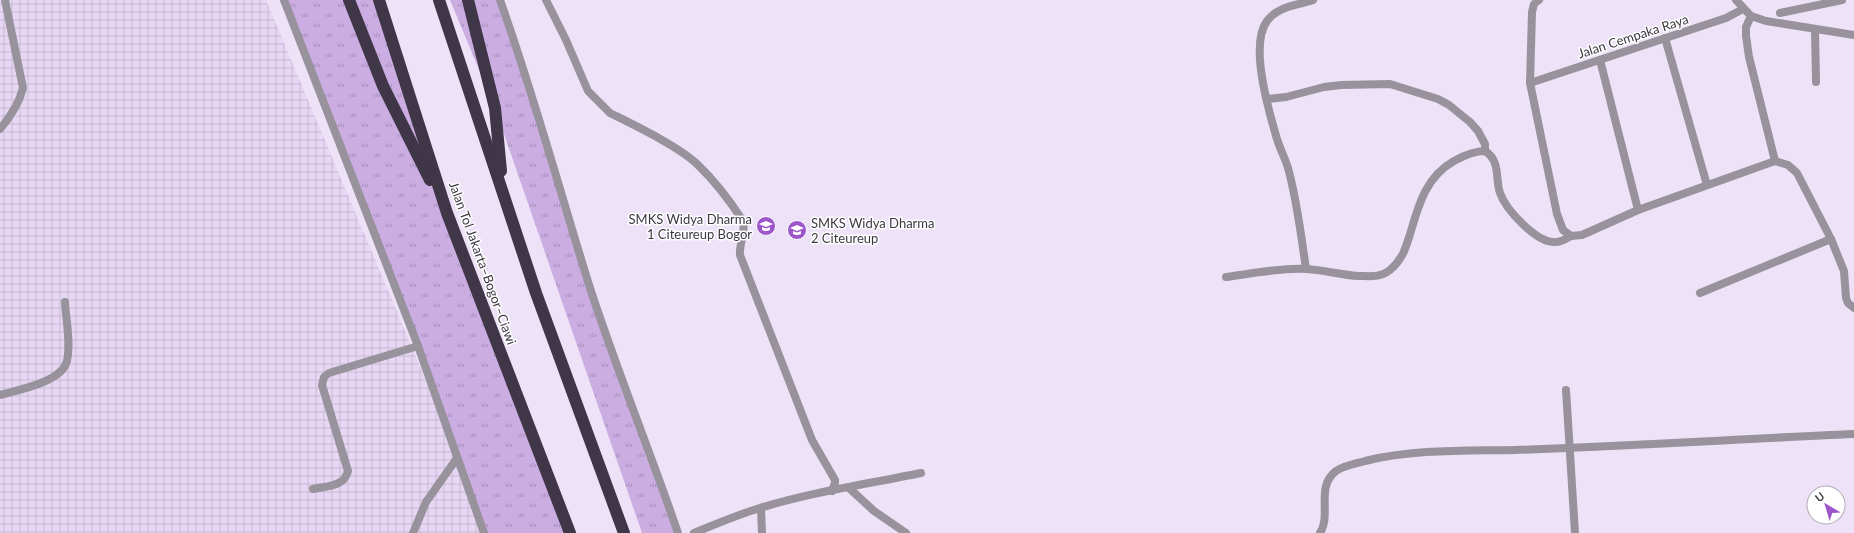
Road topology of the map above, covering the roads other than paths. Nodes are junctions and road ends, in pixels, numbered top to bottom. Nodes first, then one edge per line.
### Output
1 (5, 0) edge
2 (284, 0) edge
3 (349, 0) edge
4 (379, 0) edge
5 (439, 0) edge
6 (468, 0) edge
7 (500, 0) edge
8 (546, 0) edge
9 (1313, 0) edge
10 (1539, 0) edge
11 (1736, 0) edge
12 (1842, 0) edge
13 (1743, 9) junction
14 (1780, 13) dead end
15 (1750, 16) junction
16 (1815, 29) junction
17 (1854, 35) edge
18 (1665, 38) junction
19 (1600, 60) junction
20 (1816, 82) dead end
21 (1530, 83) junction
22 (1267, 99) junction
23 (0, 129) edge
24 (1485, 151) junction
25 (1775, 161) junction
26 (1707, 185) junction
27 (502, 192) junction
28 (1638, 210) junction
29 (447, 213) junction
30 (1571, 236) junction
31 (1832, 239) junction
32 (1306, 269) junction
33 (1226, 277) dead end
34 (1700, 293) dead end
35 (65, 302) dead end
36 (1854, 308) edge
37 (418, 346) junction
38 (1566, 390) dead end
39 (0, 393) edge
40 (1854, 434) edge
41 (1570, 446) junction
42 (456, 458) junction
43 (921, 473) dead end
44 (849, 488) junction
45 (313, 489) dead end
46 (832, 491) junction
47 (761, 508) junction
48 (413, 533) edge
49 (484, 533) edge
50 (570, 533) edge
51 (624, 533) edge
52 (678, 533) edge
53 (694, 533) edge
54 (762, 533) edge
55 (906, 533) edge
56 (1320, 533) edge
57 (1575, 533) edge

1 - 23 street
2 - 37 street
3 - 29 highway
4 - 29 highway, Jalan Tol Jakarta–Bogor–Ciawi
5 - 27 highway
6 - 27 highway
7 - 52 street
8 - 46 street
9 - 22 street
10 - 21 street
11 - 13 street
12 - 14 street
13 - 15 street
13 - 18 street, Jalan Cempaka Raya
15 - 16 street
15 - 25 street
16 - 17 street
16 - 20 street
18 - 19 street, Jalan Cempaka Raya
18 - 26 street
19 - 21 street, Jalan Cempaka Raya
19 - 28 street
21 - 30 street
22 - 24 street
22 - 32 street
24 - 30 street
24 - 32 street
25 - 26 street
25 - 31 street
26 - 28 street
27 - 51 highway
28 - 30 street
29 - 50 highway, Jalan Tol Jakarta–Bogor–Ciawi
31 - 34 street
31 - 36 street
32 - 33 street
35 - 39 street
37 - 42 street
37 - 45 street
38 - 41 street
40 - 41 street
41 - 56 street
41 - 57 street
42 - 48 street
42 - 49 street
43 - 44 street
44 - 46 street
44 - 55 street
46 - 47 street
47 - 53 street
47 - 54 street

